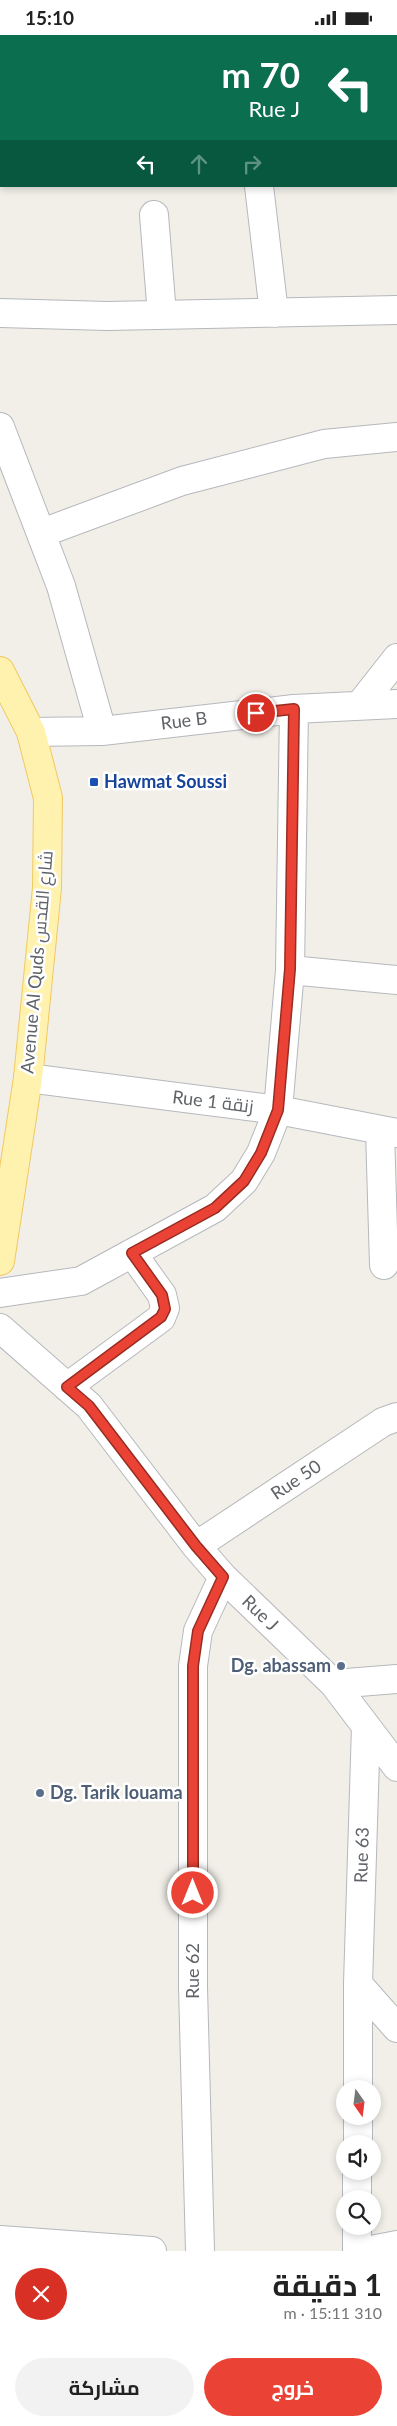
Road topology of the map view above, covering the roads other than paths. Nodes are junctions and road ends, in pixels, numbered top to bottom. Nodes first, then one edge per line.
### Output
1 (259, 187) edge
2 (154, 215) dead end
3 (397, 311) edge
4 (0, 313) edge
5 (274, 313) junction
6 (162, 315) junction
7 (0, 427) edge
8 (397, 437) edge
9 (42, 533) junction
10 (397, 658) edge
11 (0, 671) edge
12 (360, 705) junction
13 (397, 705) edge
14 (294, 709) junction
15 (102, 731) junction
16 (31, 732) junction
17 (290, 969) junction
18 (397, 980) edge
19 (28, 1078) junction
20 (278, 1110) junction
21 (388, 1132) edge
22 (132, 1253) junction
23 (0, 1261) edge
24 (384, 1265) dead end
25 (0, 1293) edge
26 (0, 1328) edge
27 (67, 1387) junction
28 (392, 1427) edge
29 (196, 1546) junction
30 (223, 1577) junction
31 (397, 1679) edge
32 (334, 1684) junction
33 (366, 1726) junction
34 (397, 1767) edge
35 (358, 1984) junction
36 (397, 2028) edge
37 (358, 2080) edge
38 (357, 2235) edge
39 (0, 2240) edge
40 (397, 2245) edge
41 (152, 2251) edge
42 (200, 2251) edge
43 (357, 2251) edge
44 (366, 2251) edge

1 - 5 street
2 - 6 street
3 - 5 street
4 - 6 street
5 - 6 street
7 - 9 street
8 - 9 street
9 - 15 street
10 - 12 street
11 - 16 main road, Avenue Al Quds شارع القدس
12 - 13 street, Rue B
12 - 14 street, Rue B
14 - 15 street, Rue B
14 - 17 street
15 - 16 street, Rue B
16 - 19 main road, Avenue Al Quds شارع القدس
17 - 18 street
17 - 20 street
19 - 20 street, Rue 1 زنقة
19 - 23 main road, Avenue Al Quds شارع القدس
20 - 21 street, Rue 1 زنقة
20 - 22 street
21 - 24 street
22 - 25 street
22 - 27 street
26 - 27 street, Rue J
27 - 29 street, Rue J
28 - 29 street, Rue 50
29 - 30 street, Rue J
30 - 32 street, Rue J
30 - 42 street, Rue 62
31 - 32 street
32 - 33 street, Rue J
33 - 34 street, Rue J
33 - 35 street, Rue 63
35 - 36 street
35 - 37 street, Rue 63
38 - 43 street
39 - 41 street
40 - 44 street

